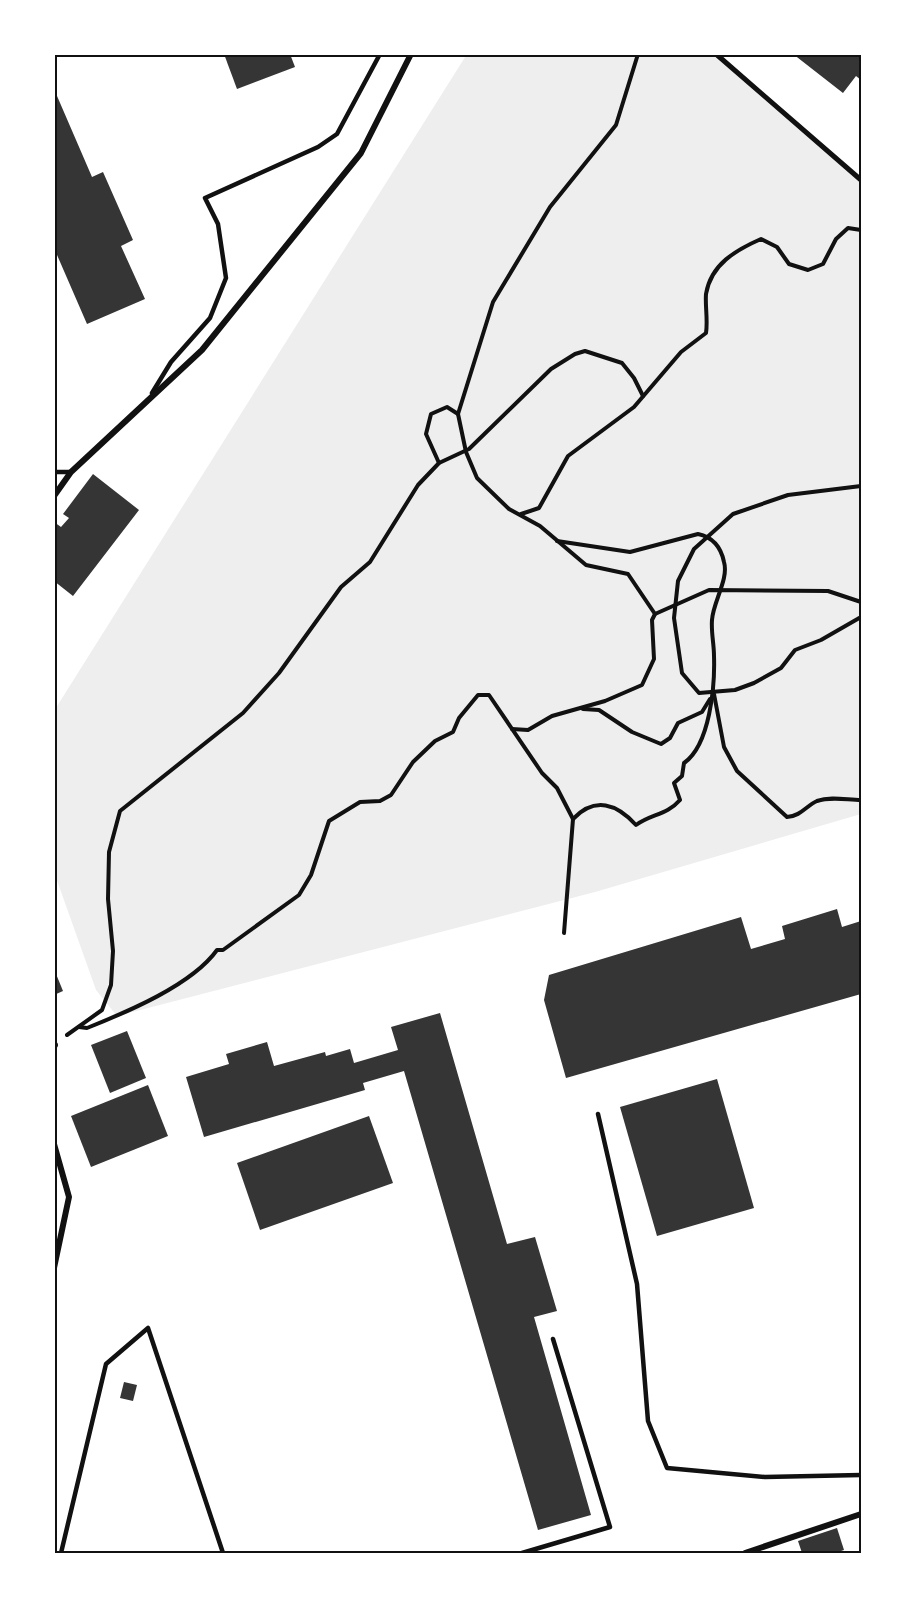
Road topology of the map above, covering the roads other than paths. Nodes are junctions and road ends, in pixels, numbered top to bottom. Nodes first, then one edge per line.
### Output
1 (380, 54) edge
2 (411, 54) edge
3 (716, 54) edge
4 (861, 180) edge
5 (149, 400) junction
6 (54, 472) edge
7 (71, 472) junction
8 (54, 496) edge
9 (598, 1114) dead end
10 (54, 1144) edge
11 (54, 1268) edge
12 (553, 1339) dead end
13 (861, 1475) edge
14 (861, 1514) edge
15 (61, 1553) edge
16 (222, 1553) edge
17 (522, 1553) edge
18 (745, 1553) edge

1 - 5 lane
2 - 5 street
3 - 4 street
5 - 7 street
6 - 7 lane
7 - 8 street
9 - 13 lane
10 - 11 street
12 - 17 lane
14 - 18 street
15 - 16 lane

